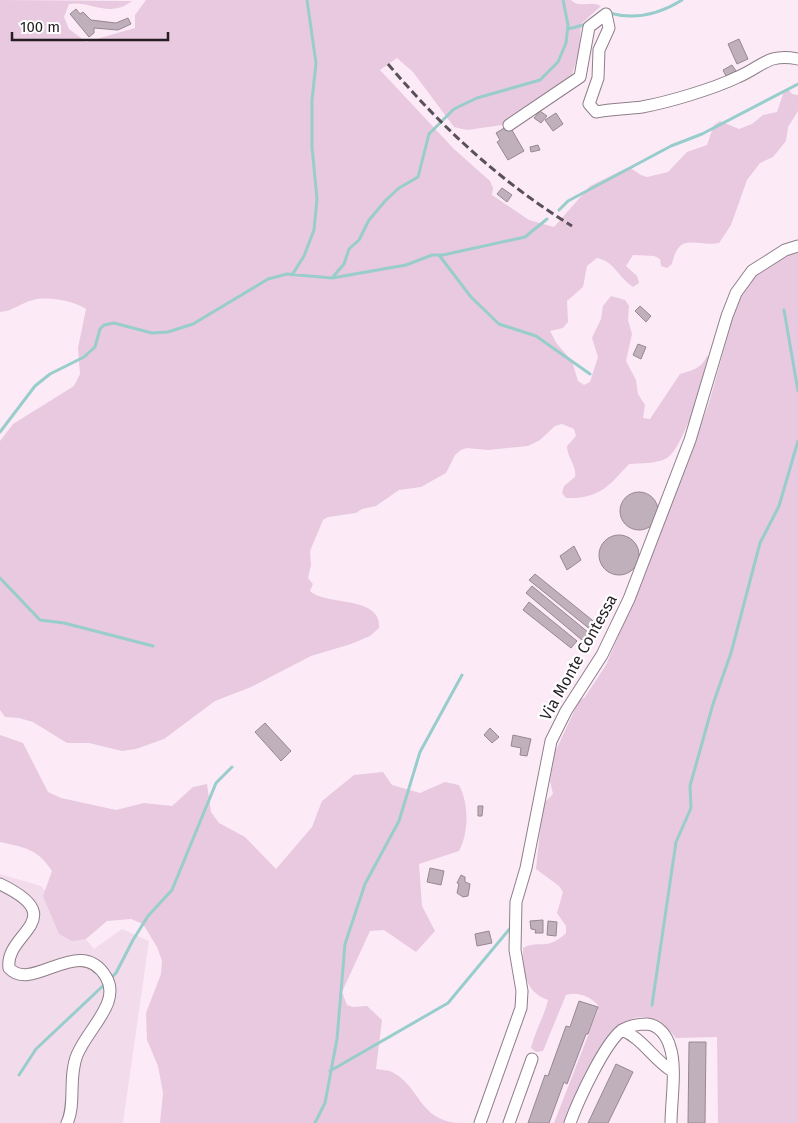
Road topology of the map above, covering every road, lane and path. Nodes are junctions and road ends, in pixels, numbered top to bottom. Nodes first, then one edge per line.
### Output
1 (798, 59) edge
2 (509, 125) dead end
3 (798, 246) edge
4 (0, 884) edge
5 (622, 1030) junction
6 (532, 1059) dead end
7 (672, 1072) junction
8 (67, 1123) edge
9 (480, 1123) edge
10 (509, 1123) edge
11 (570, 1123) edge
12 (670, 1123) edge

1 - 2 street
3 - 9 street, Via Monte Contessa
4 - 8 street
5 - 7 street
5 - 7 street
5 - 11 street
6 - 10 street
7 - 12 street

